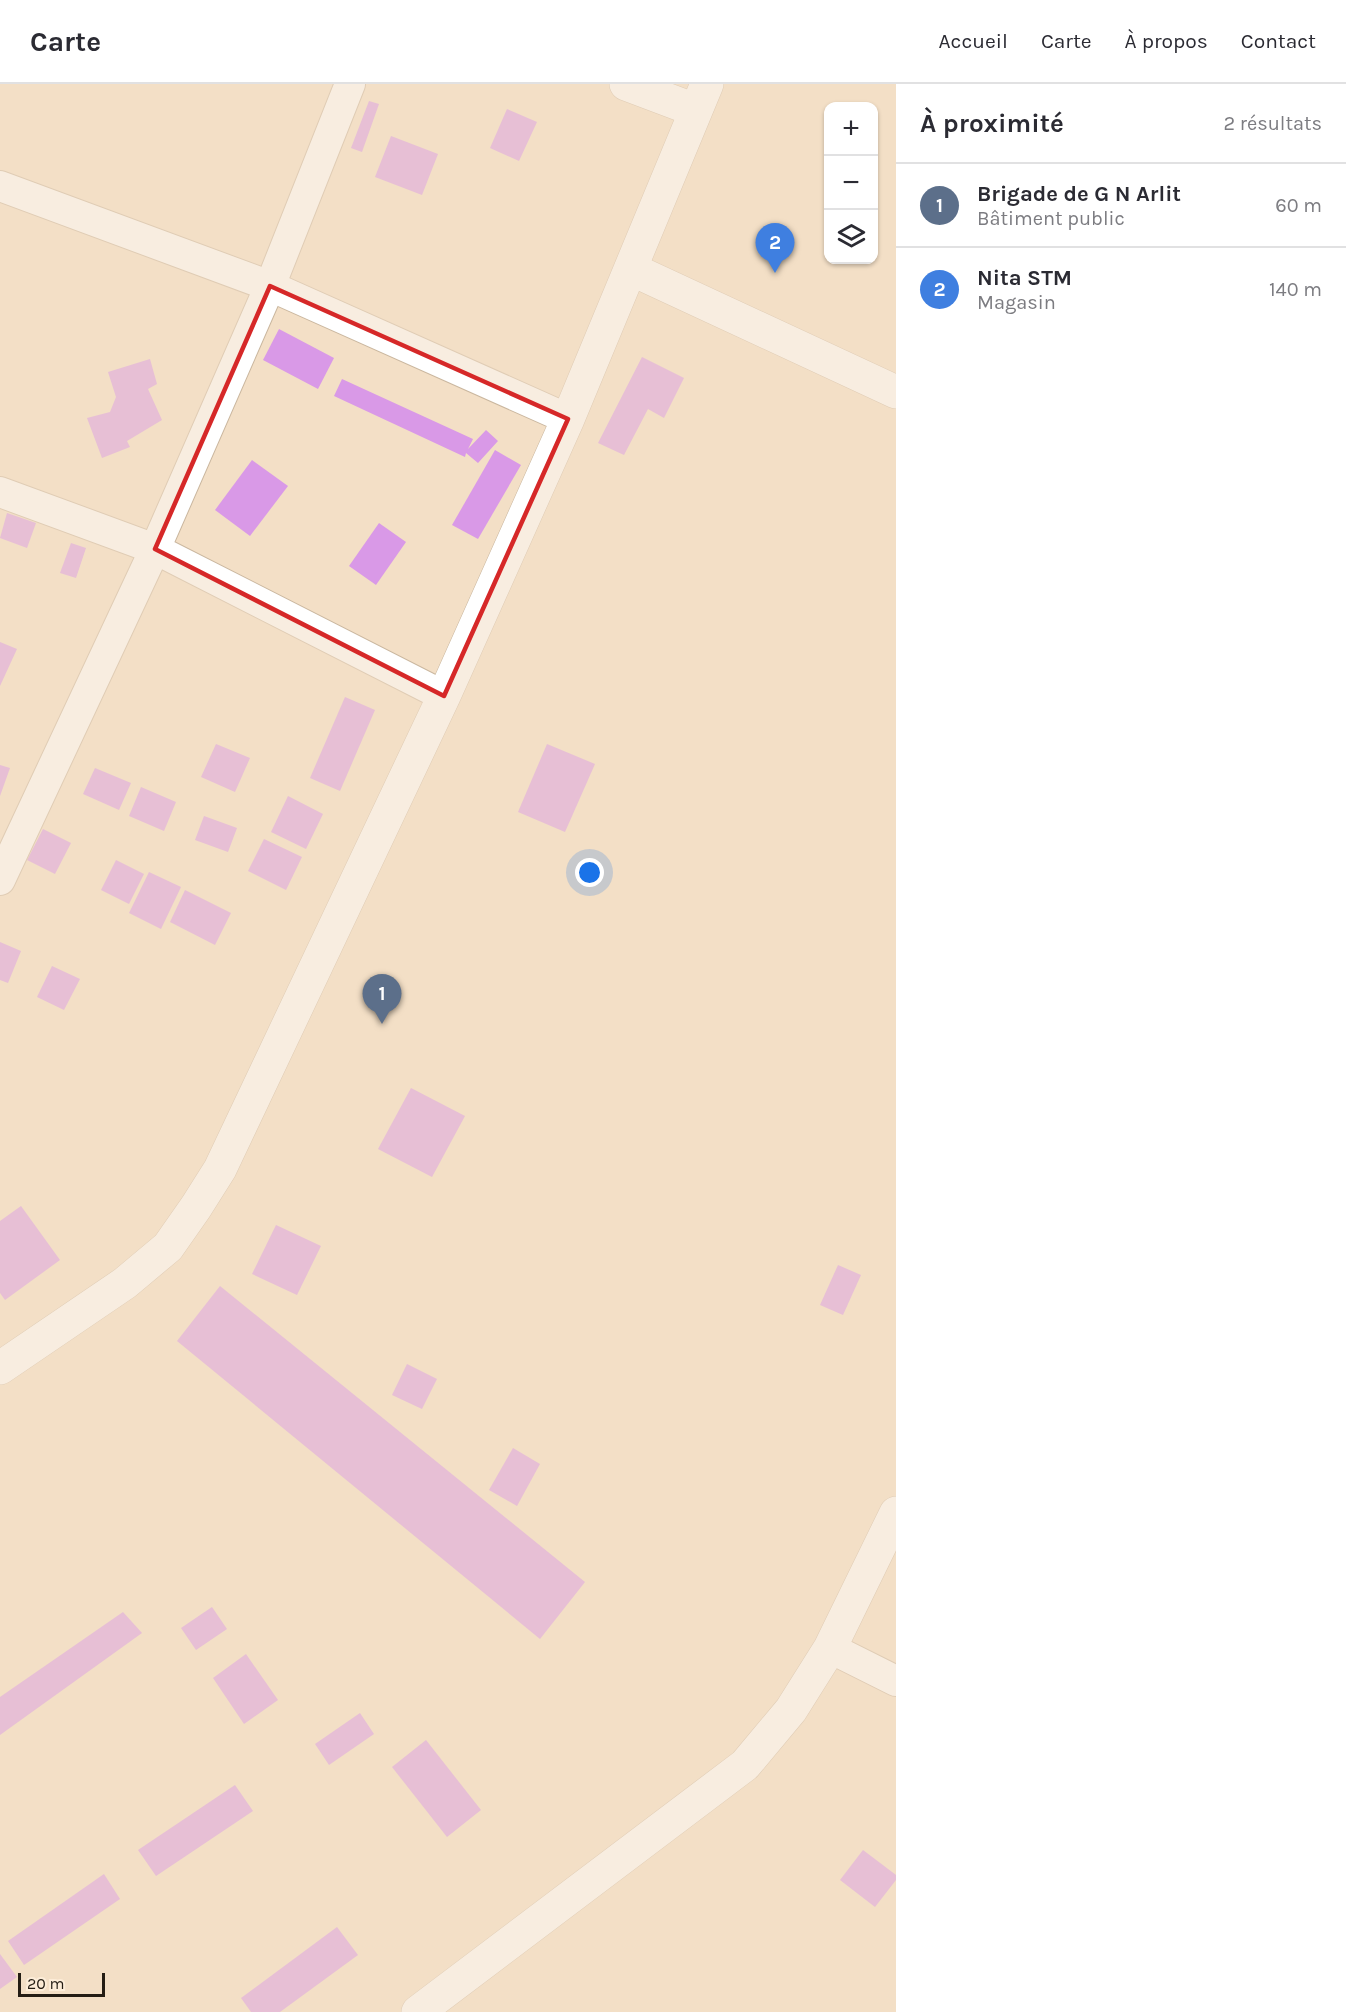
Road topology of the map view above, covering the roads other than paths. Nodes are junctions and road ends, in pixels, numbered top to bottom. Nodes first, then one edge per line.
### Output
1 (350, 84) edge
2 (626, 84) edge
3 (701, 97) edge
4 (0, 186) edge
5 (631, 269) junction
6 (270, 286) junction
7 (896, 392) edge
8 (568, 419) junction
9 (0, 492) edge
10 (155, 549) junction
11 (444, 696) junction
12 (0, 880) edge
13 (4, 1357) edge
14 (896, 1513) edge
15 (830, 1648) junction
16 (896, 1681) edge
17 (418, 2012) edge

1 - 6 street
2 - 3 street
3 - 5 street
4 - 6 street
5 - 7 street
5 - 8 street
6 - 8 street
6 - 10 street
8 - 11 street
9 - 10 street
10 - 11 street
10 - 12 street
11 - 13 street
14 - 15 street
15 - 16 street
15 - 17 street

